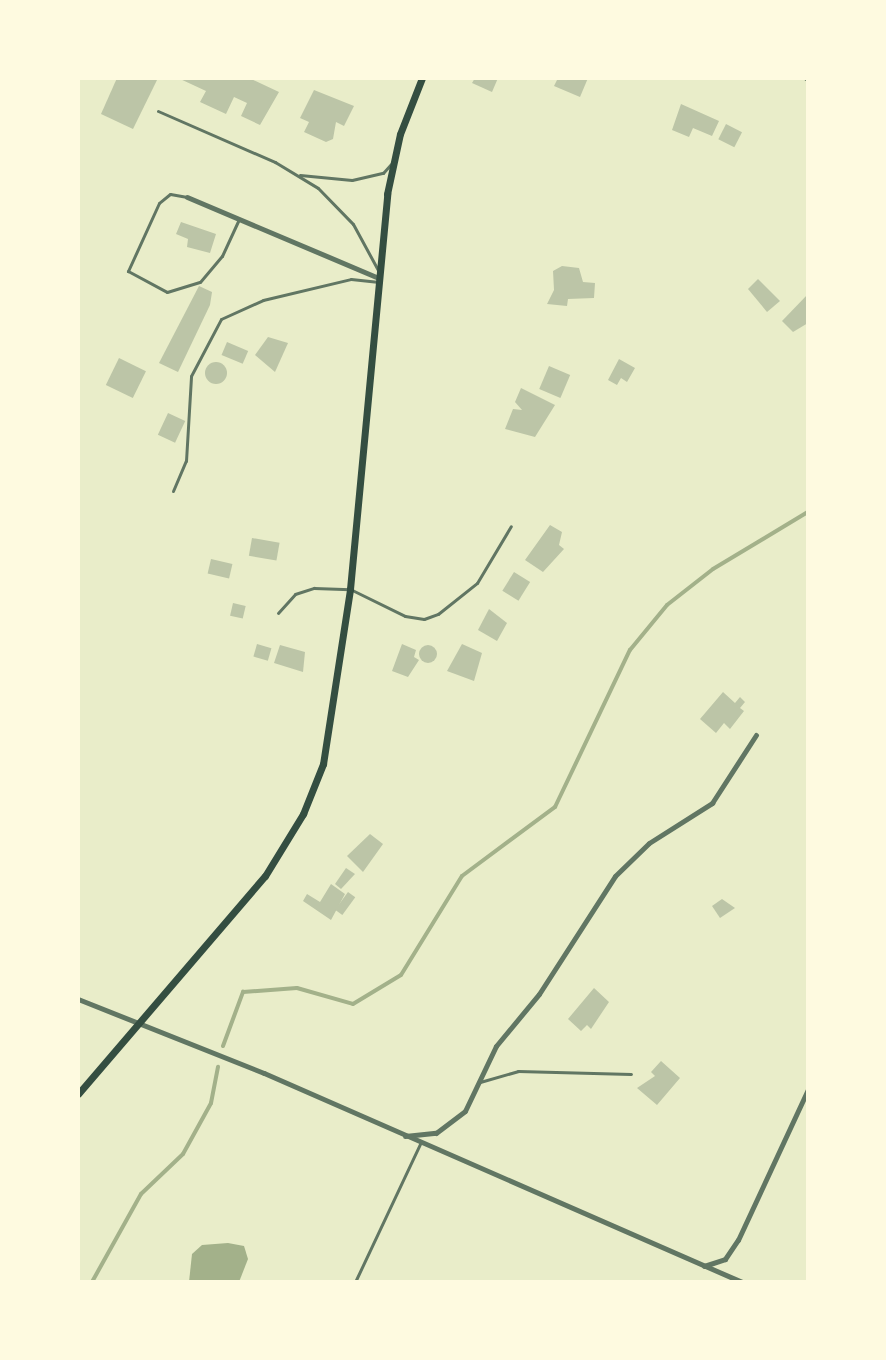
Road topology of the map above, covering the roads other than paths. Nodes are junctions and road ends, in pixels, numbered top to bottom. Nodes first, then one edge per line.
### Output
1 (422, 78) edge
2 (158, 111) dead end
3 (393, 161) junction
4 (297, 174) junction
5 (187, 197) joint
6 (239, 219) junction
7 (379, 278) junction
8 (173, 491) dead end
9 (511, 526) dead end
10 (350, 589) junction
11 (278, 613) dead end
12 (756, 735) dead end
13 (78, 999) edge
14 (133, 1025) junction
15 (631, 1074) dead end
16 (480, 1082) junction
17 (808, 1089) edge
18 (78, 1094) edge
19 (400, 1135) junction
20 (420, 1144) junction
21 (703, 1267) junction
22 (738, 1281) edge
23 (355, 1282) edge

1 - 3 main road
2 - 4 lane
3 - 4 lane
3 - 7 main road
4 - 7 lane
5 - 6 street
5 - 6 lane
6 - 7 street
7 - 8 lane
7 - 10 main road
9 - 10 lane
10 - 11 lane
10 - 14 main road
12 - 16 street
13 - 14 street
14 - 18 main road
14 - 19 street
15 - 16 lane
16 - 19 street
17 - 21 street
19 - 20 street
20 - 21 street
20 - 23 lane
21 - 22 street

